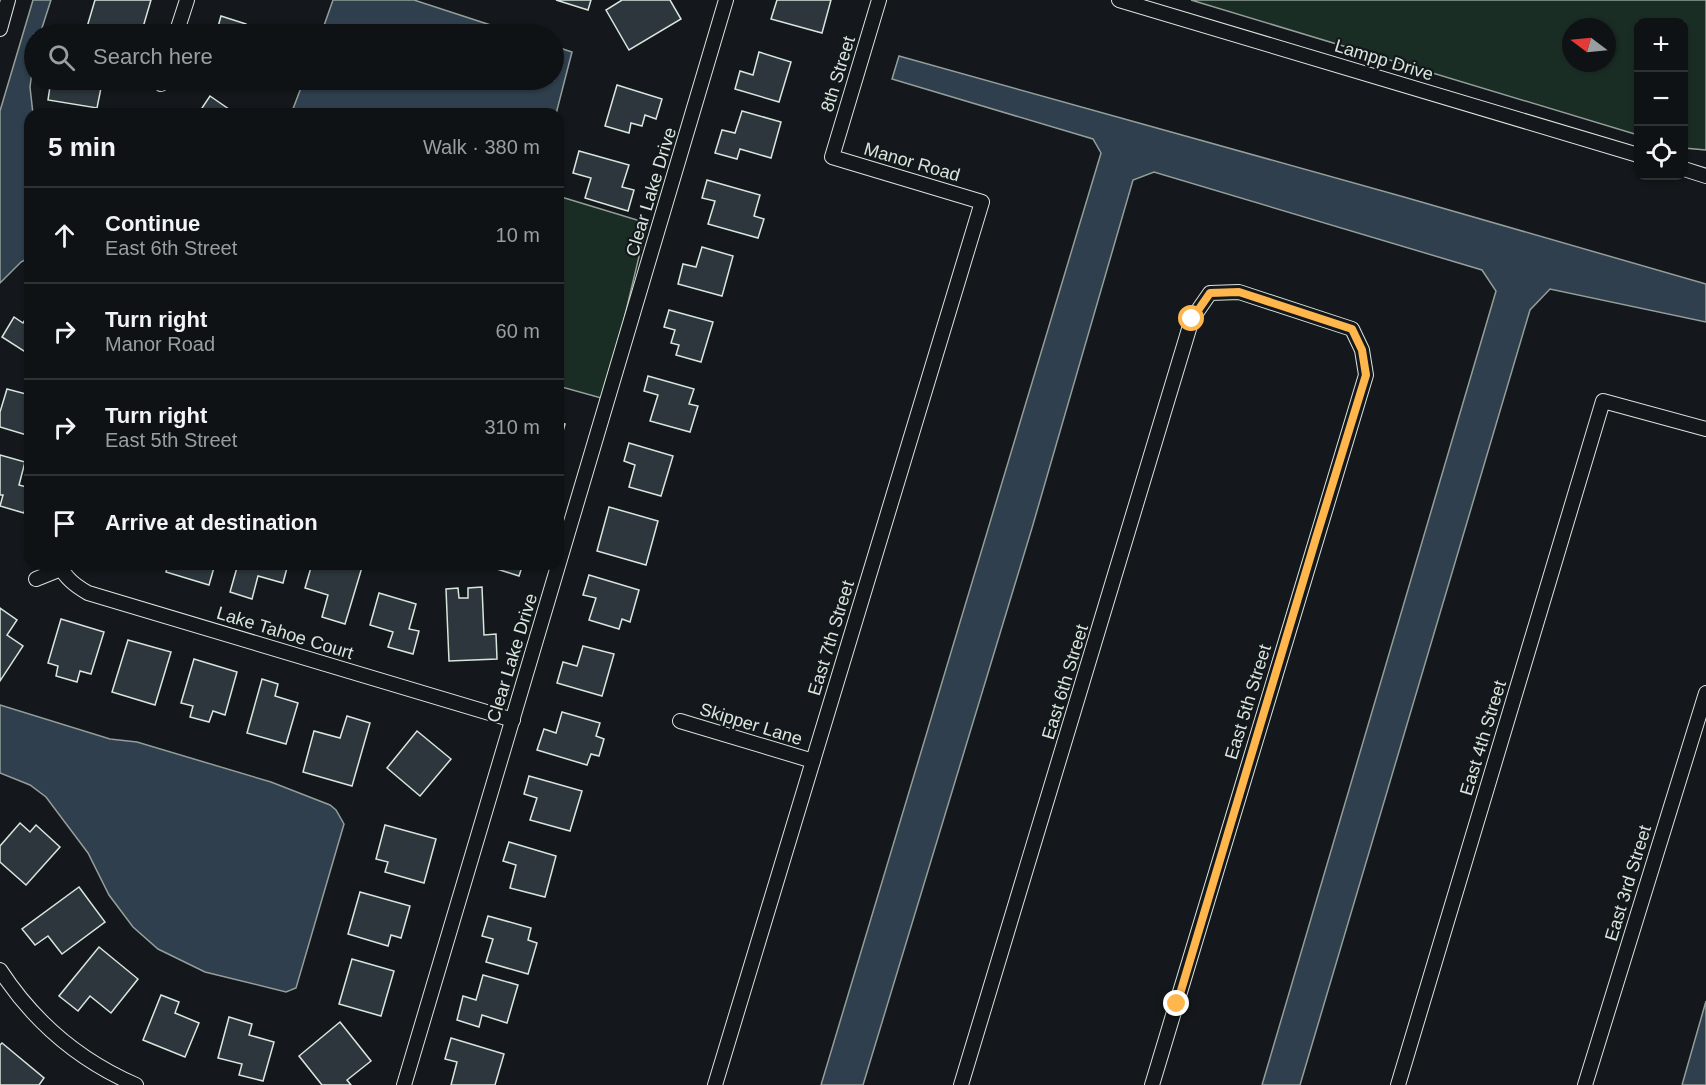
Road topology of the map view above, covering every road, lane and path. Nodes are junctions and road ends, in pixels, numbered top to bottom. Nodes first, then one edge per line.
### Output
1 (8, 0) edge
2 (187, 0) edge
3 (726, 0) edge
4 (879, 0) edge
5 (1119, 0) edge
6 (179, 24) edge
7 (0, 28) edge
8 (1634, 154) edge
9 (832, 158) joint
10 (1688, 171) edge
11 (1706, 176) edge
12 (982, 202) joint
13 (1210, 293) joint
14 (1706, 429) edge
15 (564, 548) edge
16 (53, 570) edge
17 (63, 570) edge
18 (557, 570) edge
19 (36, 579) dead end
20 (1706, 693) edge
21 (513, 720) junction
22 (680, 721) dead end
23 (813, 761) junction
24 (0, 970) edge
25 (135, 1085) edge
26 (404, 1085) edge
27 (715, 1085) edge
28 (961, 1085) edge
29 (1152, 1085) edge
30 (1398, 1085) edge
31 (1585, 1085) edge

1 - 7 street
2 - 6 street
3 - 15 street, Clear Lake Drive
4 - 9 street, 8th Street
5 - 8 street, Lampp Drive
9 - 12 street, Manor Road
10 - 11 street
12 - 23 street, East 7th Street
13 - 28 street, East 6th Street
13 - 29 street, East 5th Street
14 - 30 street, East 4th Street
16 - 19 street
17 - 21 street, Lake Tahoe Court
18 - 21 street, Clear Lake Drive
20 - 31 street, East 3rd Street
21 - 26 street, Clear Lake Drive
22 - 23 street, Skipper Lane
23 - 27 street, East 7th Street
24 - 25 street

